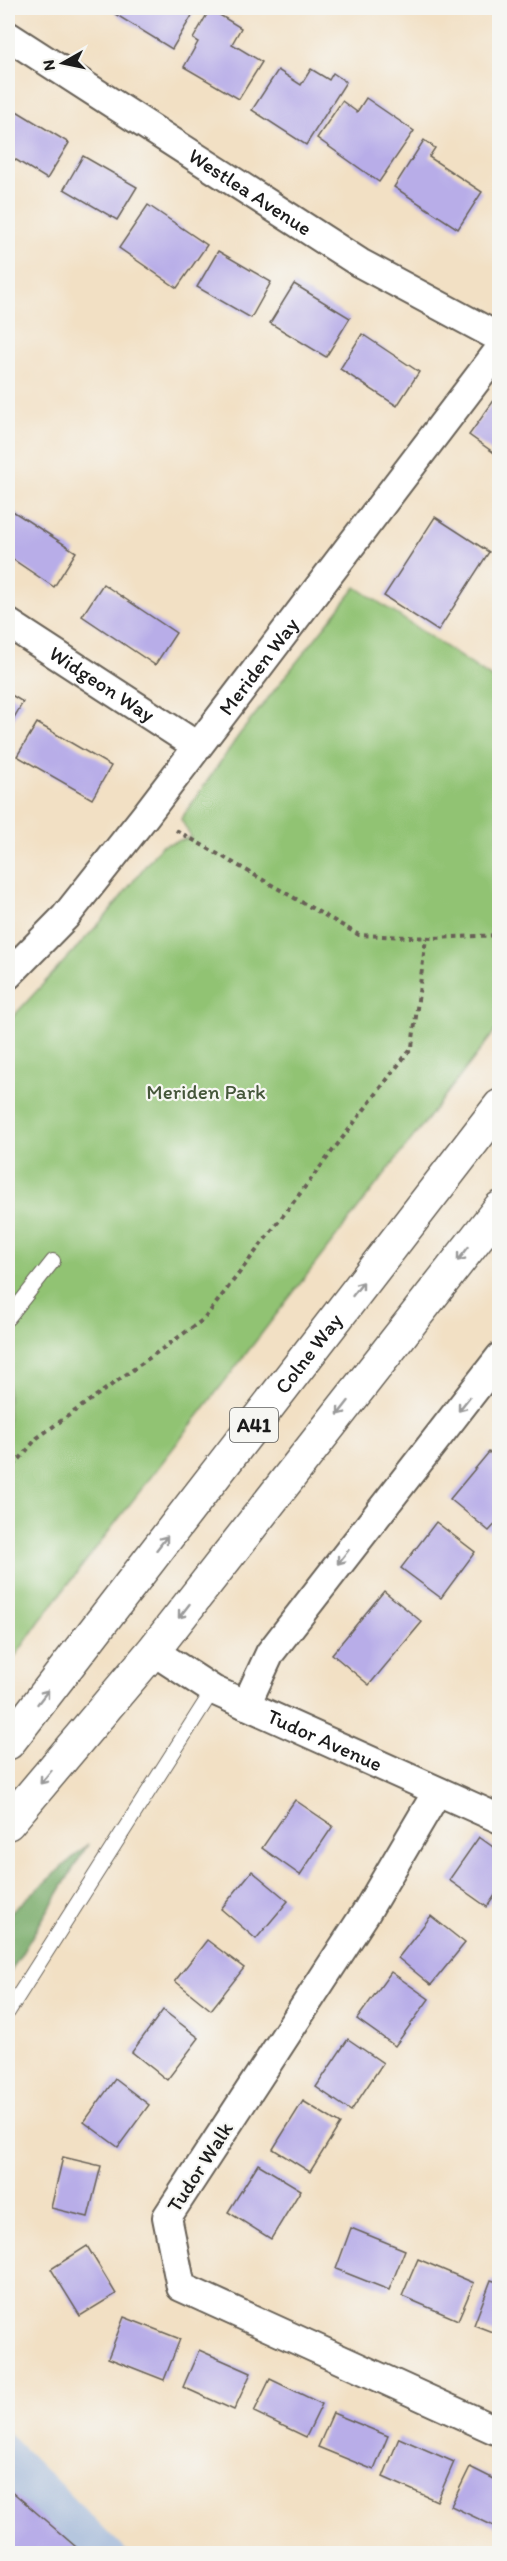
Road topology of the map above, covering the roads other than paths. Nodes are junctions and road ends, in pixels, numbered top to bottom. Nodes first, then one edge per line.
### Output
1 (8, 36) edge
2 (500, 338) edge
3 (500, 349) edge
4 (8, 623) edge
5 (197, 746) junction
6 (8, 975) edge
7 (500, 1106) edge
8 (500, 1208) edge
9 (53, 1261) dead end
10 (8, 1318) edge
11 (500, 1357) edge
12 (153, 1651) junction
13 (213, 1690) junction
14 (246, 1706) junction
15 (8, 1743) edge
16 (437, 1792) junction
17 (500, 1819) edge
18 (8, 1823) edge
19 (8, 2012) edge
20 (500, 2432) edge

1 - 2 street, Westlea Avenue
3 - 5 street, Meriden Way
4 - 5 street, Widgeon Way
5 - 6 street, Meriden Way
15 -> 7 highway, Colne Way / A41
8 -> 12 highway, A41
9 - 10 lane
11 -> 14 street
12 - 13 street, Tudor Avenue
12 -> 18 highway, A41
13 - 14 street, Tudor Avenue
13 - 19 lane
14 - 16 street, Tudor Avenue
16 - 17 street, Tudor Avenue
16 - 20 street, Tudor Walk

